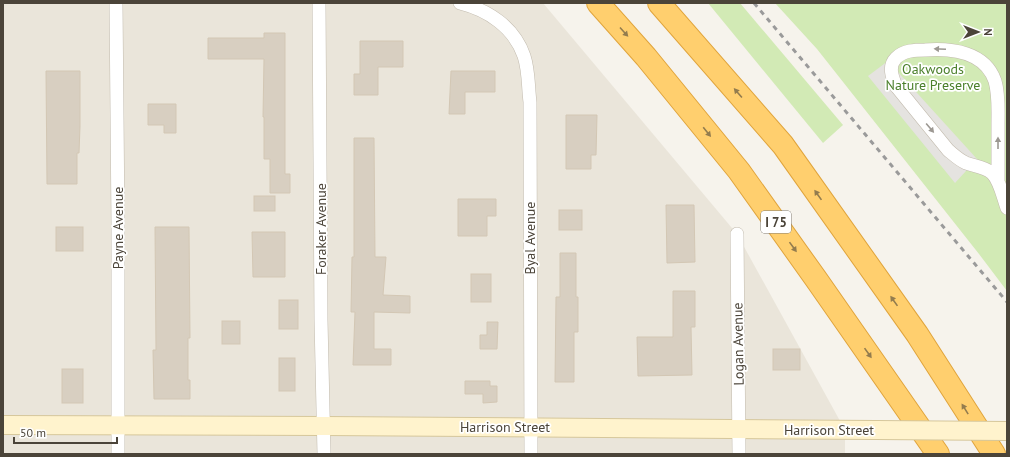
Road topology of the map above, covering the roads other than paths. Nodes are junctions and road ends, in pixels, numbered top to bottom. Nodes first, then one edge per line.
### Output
1 (116, 3) edge
2 (320, 3) edge
3 (460, 3) edge
4 (598, 3) edge
5 (659, 3) edge
6 (998, 182) junction
7 (1007, 208) edge
8 (737, 234) dead end
9 (3, 425) edge
10 (118, 425) junction
11 (324, 426) junction
12 (531, 428) junction
13 (739, 429) junction
14 (1007, 431) edge
15 (118, 454) edge
16 (324, 454) edge
17 (531, 454) edge
18 (739, 454) edge
19 (938, 454) edge
20 (994, 454) edge

1 - 10 street, Payne Avenue
2 - 11 street, Foraker Avenue
3 - 12 street, Byal Avenue
4 -> 19 highway, I 75
20 -> 5 highway
6 -> 6 street
6 - 7 street
8 - 13 street, Logan Avenue
9 - 10 street, Harrison Street
10 - 11 street, Harrison Street
10 - 15 street, Payne Avenue
11 - 12 street, Harrison Street
11 - 16 street, Foraker Avenue
12 - 13 street, Harrison Street
12 - 17 street, Byal Avenue
13 - 14 street, Harrison Street, bridge
13 - 18 street, Logan Avenue

